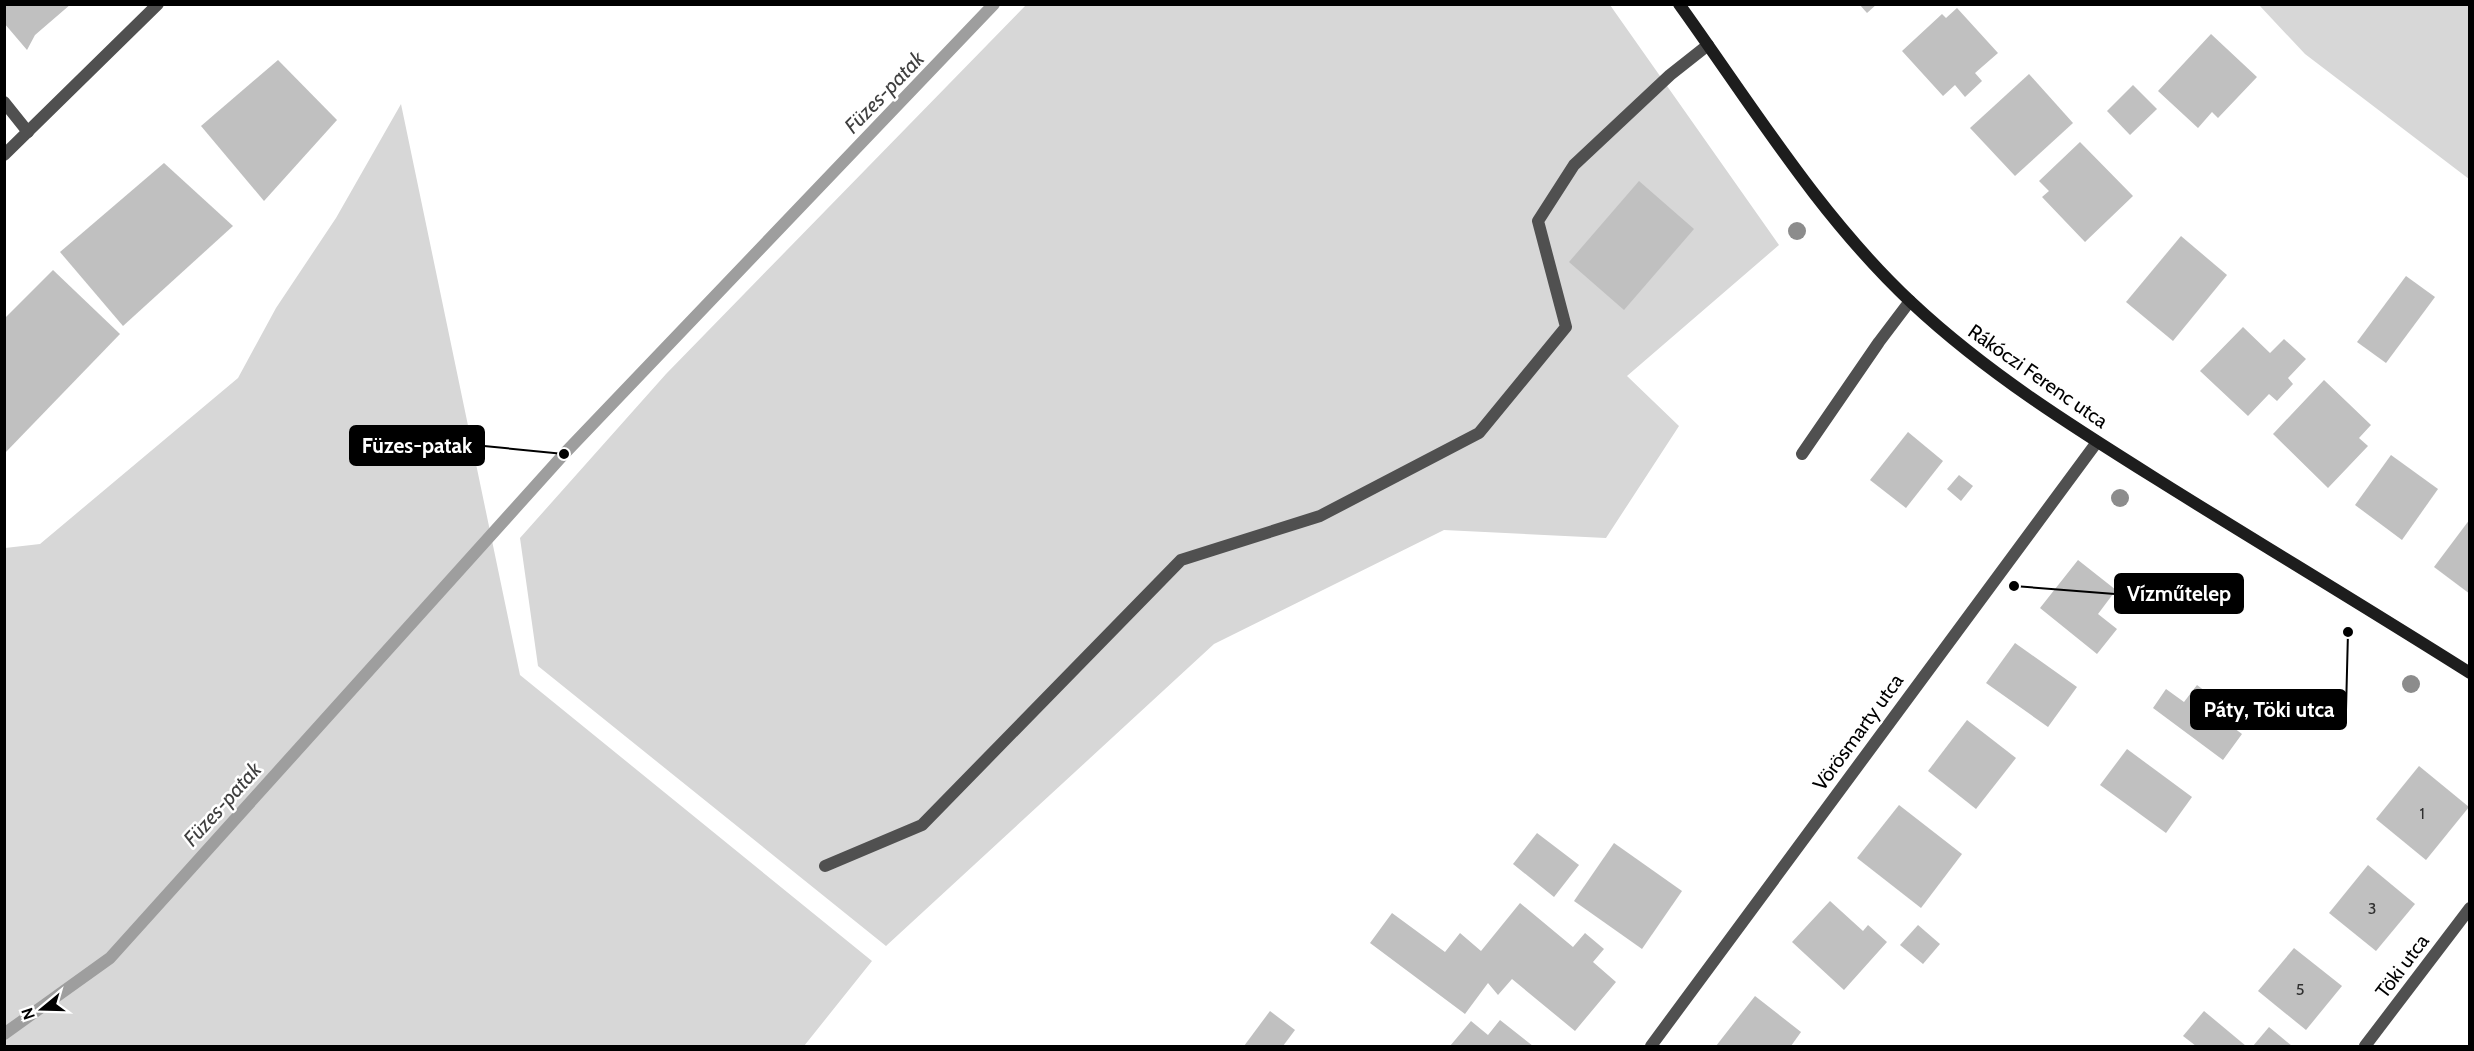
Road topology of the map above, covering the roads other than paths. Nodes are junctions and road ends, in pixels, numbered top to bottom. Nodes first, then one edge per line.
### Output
1 (158, 4) edge
2 (1679, 4) edge
3 (1708, 45) junction
4 (4, 102) edge
5 (28, 132) junction
6 (4, 155) edge
7 (1910, 301) junction
8 (2097, 442) junction
9 (1802, 454) dead end
10 (2469, 673) edge
11 (825, 866) dead end
12 (2469, 908) edge
13 (1651, 1047) edge
14 (2365, 1047) edge

1 - 5 street
2 - 3 main road, Rákóczi Ferenc utca
3 - 7 main road, Rákóczi Ferenc utca
3 - 11 street
4 - 5 street
5 - 6 street
7 - 8 main road, Rákóczi Ferenc utca
7 - 9 street
8 - 10 main road, Rákóczi Ferenc utca
8 - 13 street, Vörösmarty utca
12 - 14 street, Töki utca

